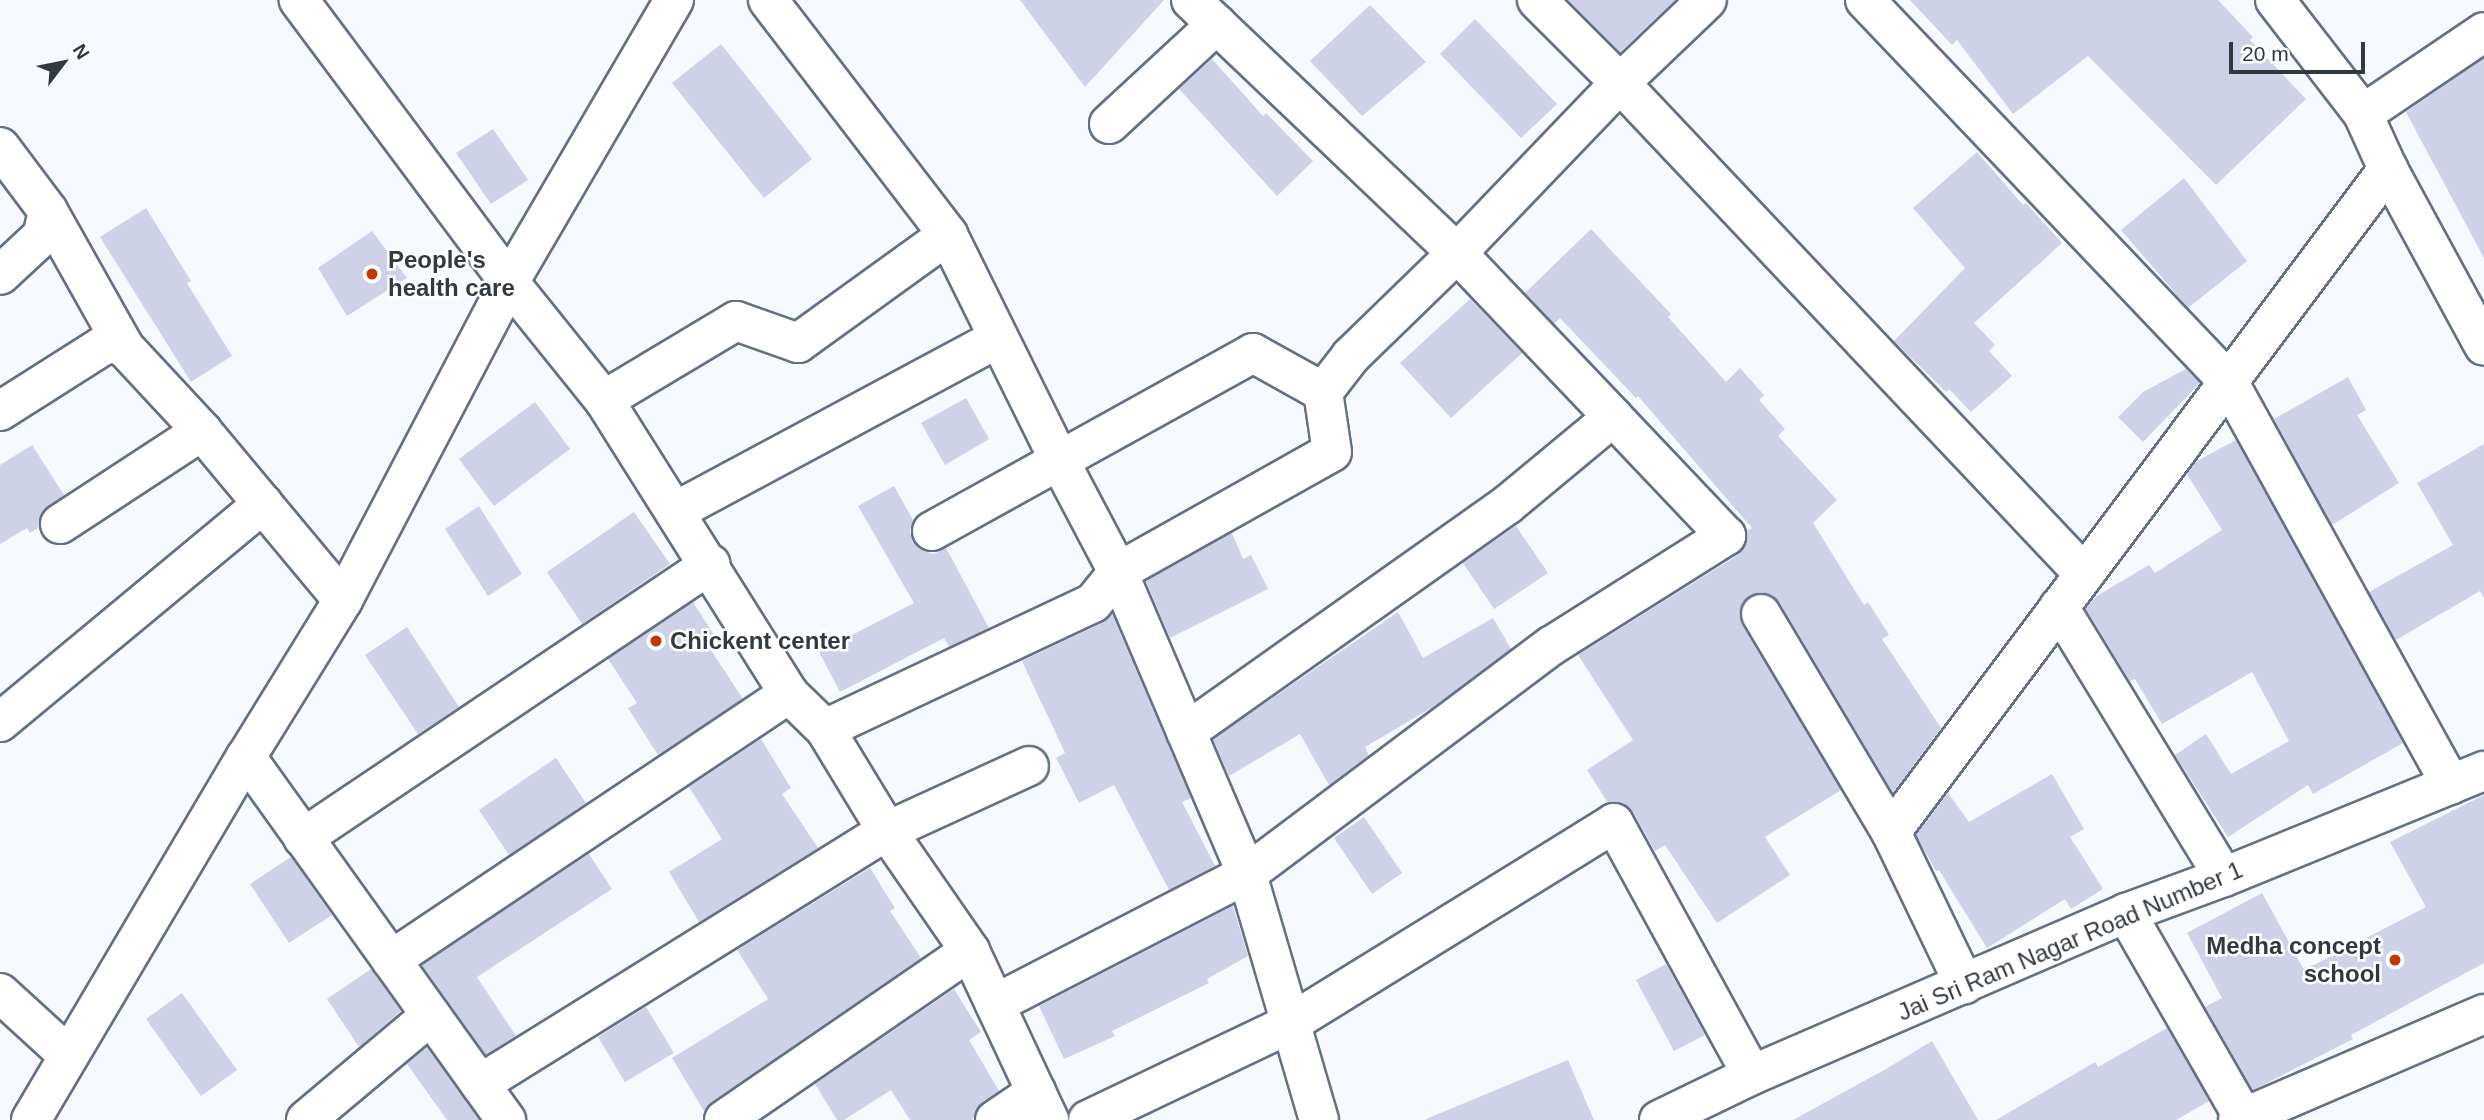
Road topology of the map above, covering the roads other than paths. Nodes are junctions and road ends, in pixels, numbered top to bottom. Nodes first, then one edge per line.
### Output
1 (299, 0) edge
2 (674, 0) edge
3 (768, 0) edge
4 (1537, 0) edge
5 (1707, 0) edge
6 (1865, 0) edge
7 (2275, 0) edge
8 (1204, 12) edge
9 (2484, 32) edge
10 (1620, 83) junction
11 (2363, 114) junction
12 (1108, 124) dead end
13 (0, 147) edge
14 (2388, 169) junction
15 (48, 211) junction
16 (948, 235) junction
17 (1457, 253) junction
18 (0, 275) edge
19 (509, 282) junction
20 (998, 338) junction
21 (2484, 346) edge
22 (125, 348) junction
23 (2228, 381) junction
24 (1323, 392) junction
25 (604, 400) junction
26 (0, 411) edge
27 (1613, 416) junction
28 (202, 431) junction
29 (1059, 460) junction
30 (263, 504) junction
31 (676, 511) junction
32 (60, 524) dead end
33 (932, 531) dead end
34 (710, 564) junction
35 (1118, 572) junction
36 (2084, 574) junction
37 (344, 600) junction
38 (2059, 607) junction
39 (1761, 614) dead end
40 (789, 694) junction
41 (0, 722) edge
42 (825, 729) junction
43 (1186, 732) junction
44 (246, 757) junction
45 (1029, 766) dead end
46 (2468, 778) edge
47 (887, 831) junction
48 (1891, 832) junction
49 (303, 838) junction
50 (1247, 874) junction
51 (2224, 877) junction
52 (2126, 913) junction
53 (970, 951) junction
54 (391, 960) junction
55 (1964, 984) junction
56 (0, 993) edge
57 (995, 1004) junction
58 (2484, 1014) edge
59 (431, 1015) junction
60 (1289, 1024) junction
61 (69, 1056) junction
62 (1752, 1075) junction
63 (480, 1084) junction
64 (1043, 1106) edge
65 (2242, 1119) edge
66 (31, 1120) edge
67 (306, 1120) edge
68 (506, 1120) edge
69 (724, 1120) edge
70 (995, 1120) edge
71 (1088, 1120) edge
72 (1319, 1120) edge
73 (1659, 1120) edge

1 - 19 street
2 - 19 street
3 - 16 street
4 - 10 street
5 - 10 street
6 - 23 street
7 - 11 street
8 - 12 street
8 - 17 street
9 - 11 street
10 - 17 street
10 - 36 street
11 - 14 street
13 - 15 street
14 - 21 street
14 - 23 street
15 - 18 street
15 - 22 street
16 - 20 street
16 - 25 street
17 - 24 street
17 - 27 street
19 - 25 street
19 - 37 street
20 - 29 street
20 - 31 street
22 - 26 street
22 - 28 street
23 - 36 street
23 - 46 street
24 - 29 street
24 - 35 street
25 - 31 street
27 - 43 street
27 - 50 street
28 - 30 street
28 - 32 street
29 - 33 street
29 - 35 street
30 - 37 street
30 - 41 street
31 - 34 street
34 - 40 street
34 - 49 street
35 - 42 street
35 - 43 street
36 - 38 street
37 - 44 street
38 - 48 street
38 - 51 street
39 - 48 street
40 - 42 street
40 - 54 street
42 - 47 street
43 - 50 street
44 - 49 street
44 - 61 street
45 - 47 street
46 - 51 street, Jai Sri Ram Nagar Road Number 1
47 - 53 street
47 - 63 street
48 - 55 street
49 - 54 street
50 - 57 street
50 - 60 street
51 - 52 street, Jai Sri Ram Nagar Road Number 1
52 - 55 street, Jai Sri Ram Nagar Road Number 1
52 - 65 street
53 - 57 street
53 - 69 street
54 - 59 street
55 - 62 street, Jai Sri Ram Nagar Road Number 1
56 - 61 street
57 - 64 street
58 - 65 street
59 - 63 street
59 - 67 street
60 - 62 street
60 - 71 street
60 - 72 street
61 - 66 street
62 - 73 street, Jai Sri Ram Nagar Road Number 1
63 - 68 street
64 - 70 street

